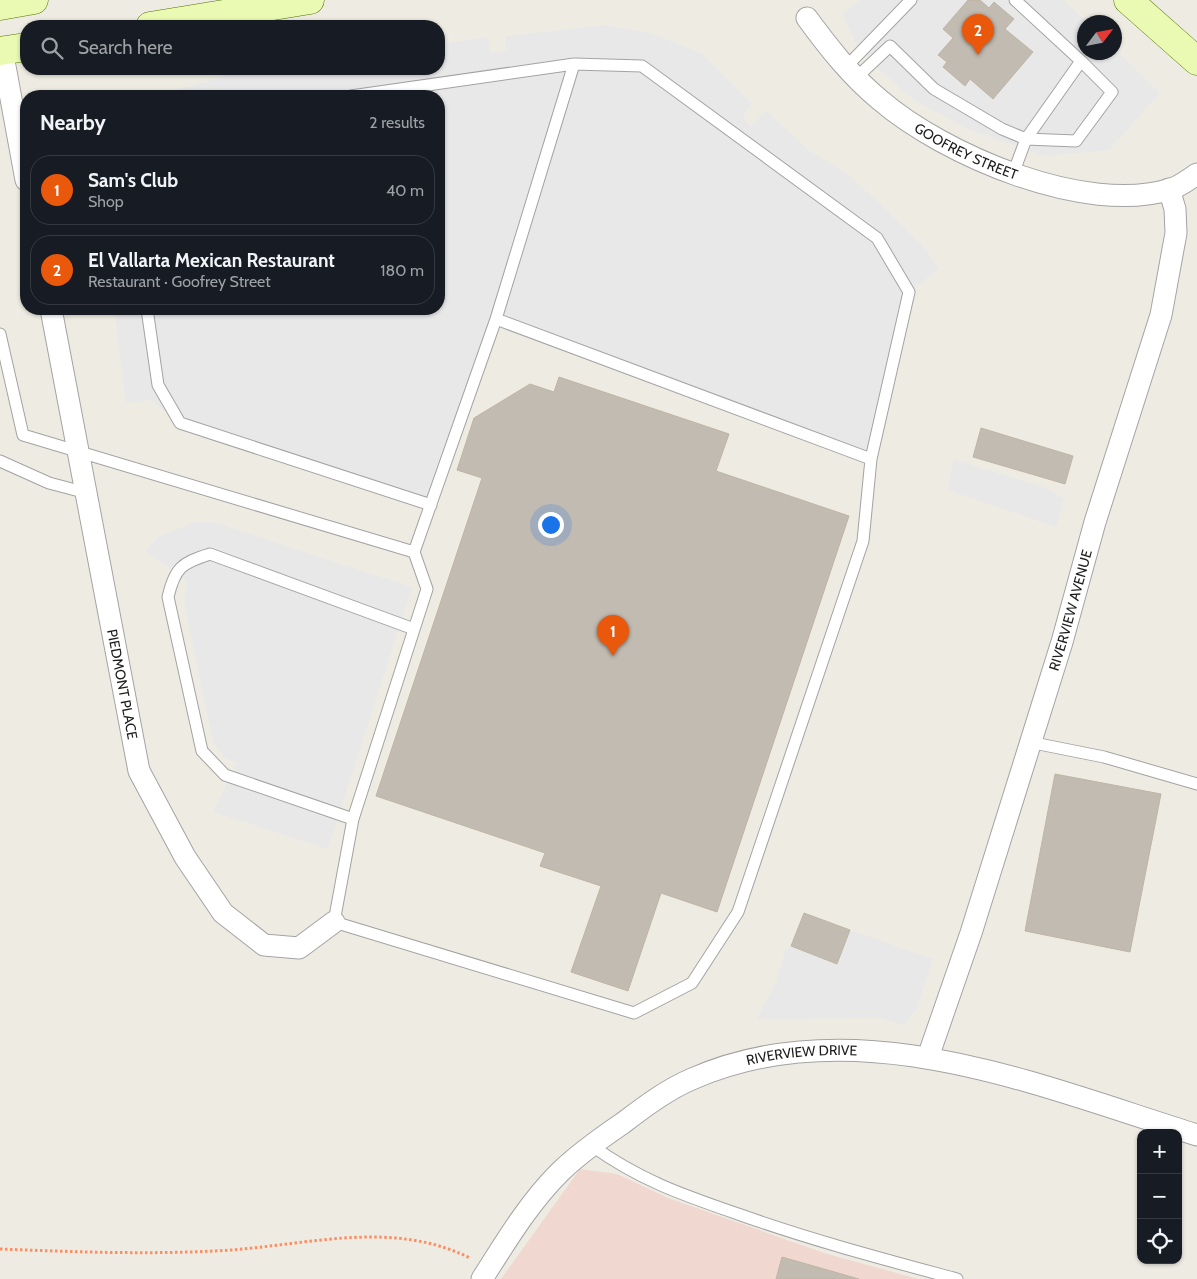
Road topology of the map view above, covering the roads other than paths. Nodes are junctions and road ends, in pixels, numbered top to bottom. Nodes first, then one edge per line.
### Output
1 (34, 0) edge
2 (310, 0) edge
3 (911, 0) edge
4 (1016, 0) edge
5 (1128, 0) edge
6 (1158, 0) edge
7 (0, 6) edge
8 (807, 18) dead end
9 (187, 20) edge
10 (7, 47) edge
11 (1194, 58) edge
12 (1081, 61) junction
13 (574, 64) junction
14 (851, 73) junction
15 (393, 90) edge
16 (20, 138) edge
17 (1026, 139) junction
18 (1013, 174) junction
19 (1197, 174) edge
20 (1169, 189) junction
21 (52, 315) edge
22 (148, 315) edge
23 (496, 319) junction
24 (0, 334) edge
25 (78, 451) junction
26 (871, 459) junction
27 (0, 462) edge
28 (87, 493) junction
29 (431, 505) junction
30 (414, 552) junction
31 (414, 629) junction
32 (1029, 742) junction
33 (1197, 784) edge
34 (353, 819) junction
35 (334, 922) junction
36 (928, 1057) junction
37 (1197, 1135) edge
38 (591, 1145) junction
39 (485, 1274) edge
40 (957, 1279) edge

1 - 7 main road
2 - 9 main road
3 - 14 lane
4 - 12 lane
5 - 11 main road
6 - 11 main road
8 - 14 street, GOOFREY STREET
10 - 16 street
12 - 17 lane
12 - 17 lane
13 - 15 lane
13 - 23 lane
13 - 26 lane
14 - 17 lane
14 - 18 street, GOOFREY STREET
17 - 18 lane
18 - 20 street, GOOFREY STREET
19 - 20 street
20 - 32 street, RIVERVIEW AVENUE
21 - 25 street, PIEDMONT PLACE
22 - 29 lane
23 - 26 lane
23 - 29 lane
24 - 25 lane
25 - 28 street, PIEDMONT PLACE
25 - 30 lane
26 - 35 lane
27 - 28 lane
28 - 35 street, PIEDMONT PLACE
29 - 30 lane
30 - 31 lane
31 - 34 lane
31 - 34 lane
32 - 33 lane
32 - 36 street, RIVERVIEW AVENUE
34 - 35 lane
36 - 37 street, RIVERVIEW DRIVE
36 - 38 street, RIVERVIEW DRIVE
38 - 39 street, RIVERVIEW DRIVE
38 - 40 lane

